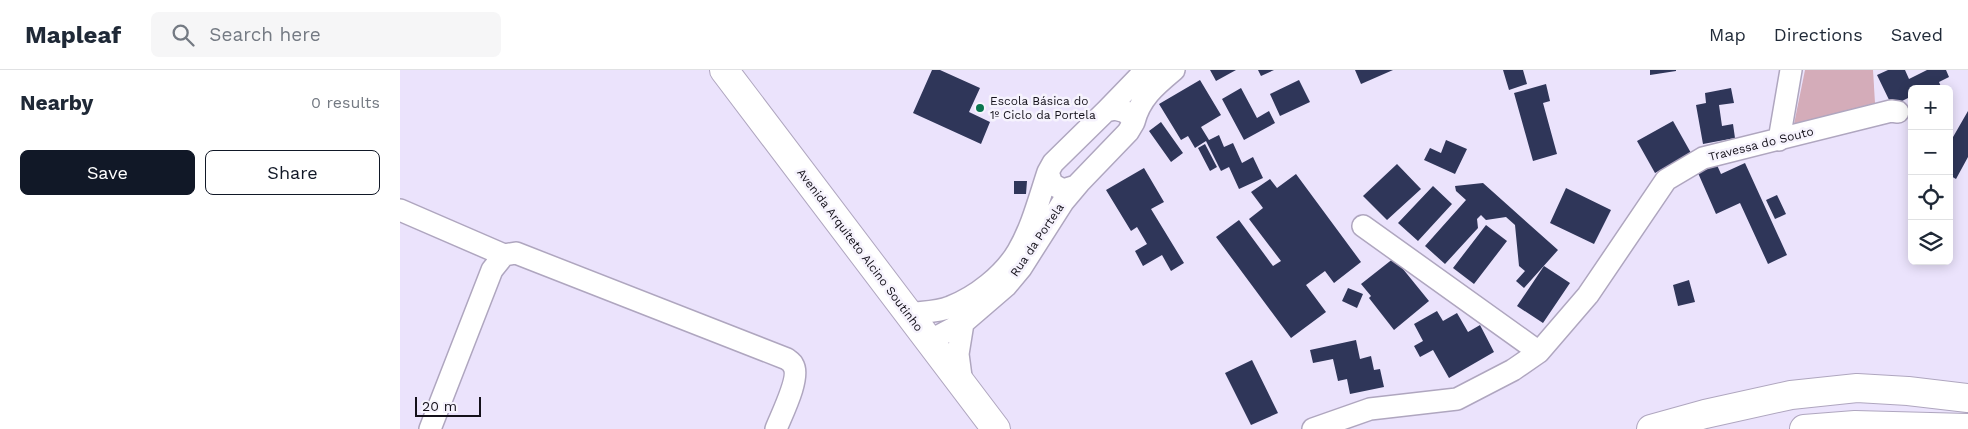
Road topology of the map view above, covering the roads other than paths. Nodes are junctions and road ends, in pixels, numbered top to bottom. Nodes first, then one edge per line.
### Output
1 (724, 70) edge
2 (1150, 70) edge
3 (1174, 70) edge
4 (1791, 70) edge
5 (1106, 112) junction
6 (1898, 112) dead end
7 (1134, 122) junction
8 (1779, 140) junction
9 (1048, 172) junction
10 (1087, 175) junction
11 (400, 210) edge
12 (1363, 226) dead end
13 (504, 255) junction
14 (908, 314) junction
15 (963, 323) junction
16 (929, 341) junction
17 (1539, 352) junction
18 (962, 384) junction
19 (1968, 398) edge
20 (1916, 427) edge
21 (1968, 428) edge
22 (430, 429) edge
23 (776, 429) edge
24 (996, 429) edge
25 (1313, 429) edge
26 (1651, 429) edge
27 (1804, 429) edge

1 - 14 main road, Avenida Arquiteto Alcino Soutinho
2 - 5 street, Rua da Portela
3 - 7 street, Rua da Portela
4 - 8 street
5 - 7 street
5 - 9 street, Rua da Portela
6 - 8 street, Travessa do Souto
7 - 10 street, Rua da Portela
8 - 17 street, Travessa do Souto
9 - 10 street, Rua da Portela
9 - 14 street, Rua da Portela
10 - 15 street, Rua da Portela
11 - 13 street
12 - 17 street
13 - 22 street
13 - 23 street
14 - 16 main road, Avenida Arquiteto Alcino Soutinho
15 - 16 street, Rua da Portela
15 - 18 street
16 - 18 main road, Avenida Arquiteto Alcino Soutinho
17 - 25 street, Travessa do Souto
18 - 24 main road, Avenida Arquiteto Alcino Soutinho
19 - 26 main road
20 - 21 main road
20 - 27 main road

